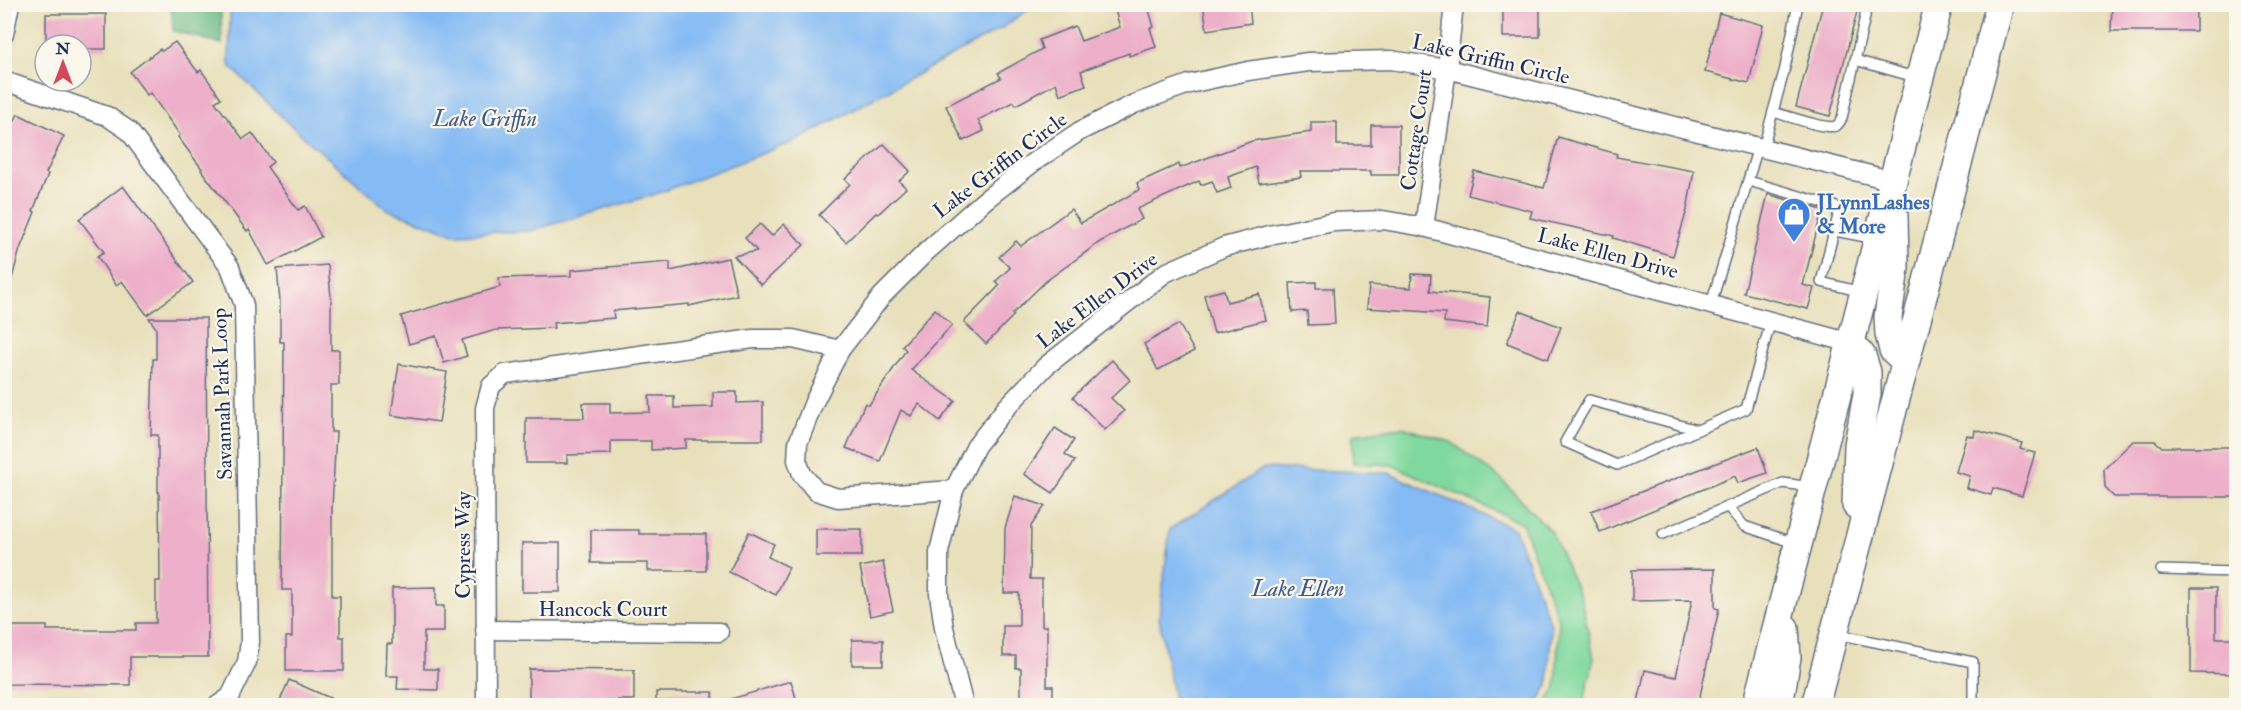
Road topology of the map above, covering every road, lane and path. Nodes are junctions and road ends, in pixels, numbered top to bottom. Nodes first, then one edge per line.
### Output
1 (10, 4) edge
2 (1454, 4) edge
3 (1798, 4) edge
4 (1866, 4) edge
5 (1939, 4) edge
6 (2000, 4) edge
7 (4, 34) edge
8 (1855, 60) junction
9 (1447, 69) junction
10 (1920, 78) junction
11 (4, 81) edge
12 (1773, 112) junction
13 (1761, 148) junction
14 (1749, 181) junction
15 (1893, 181) junction
16 (1424, 227) junction
17 (1834, 231) junction
18 (1878, 240) junction
19 (1864, 292) junction
20 (1711, 304) junction
21 (1771, 321) junction
22 (1851, 343) junction
23 (840, 350) junction
24 (1905, 361) junction
25 (1698, 430) junction
26 (1813, 487) junction
27 (954, 490) junction
28 (1728, 507) junction
29 (1664, 534) dead end
30 (1798, 544) junction
31 (1854, 554) junction
32 (2161, 570) dead end
33 (2236, 572) edge
34 (1784, 600) junction
35 (485, 630) junction
36 (719, 632) dead end
37 (1834, 633) junction
38 (217, 705) edge
39 (486, 705) edge
40 (964, 705) edge
41 (1756, 705) edge
42 (1779, 705) edge
43 (1815, 705) edge
44 (1973, 705) edge

1 - 7 street
2 - 9 street, Cottage Court
3 - 12 lane
4 - 8 lane
5 - 10 main road
6 - 24 main road
8 - 10 lane
8 - 12 lane
9 - 13 street, Lake Griffin Circle
9 - 16 street, Cottage Court
9 - 23 street, Lake Griffin Circle
10 - 15 main road
11 - 38 street, Savannah Park Loop
12 - 13 lane
13 - 14 lane
13 - 15 street, Lake Griffin Circle
14 - 17 lane
14 - 20 lane
15 - 18 main road
15 - 24 main road
16 - 20 street, Lake Ellen Drive
16 - 27 street, Lake Ellen Drive
17 - 18 lane
17 - 19 lane
18 - 19 main road
19 - 22 main road
20 - 21 street, Lake Ellen Drive
21 - 22 street, Lake Ellen Drive
21 - 25 lane
22 - 26 main road
22 - 31 main road
23 - 27 street, Lake Griffin Circle
23 - 35 street, Cypress Way
24 - 31 main road
25 - 25 lane
26 - 28 lane
26 - 30 main road
27 - 40 street, Lake Ellen Drive
28 - 29 lane
28 - 30 lane
30 - 34 main road
31 - 37 main road
32 - 33 lane
34 - 41 main road
34 - 42 main road
35 - 36 street, Hancock Court
35 - 39 street, Cypress Way
37 - 43 main road
37 - 44 lane

